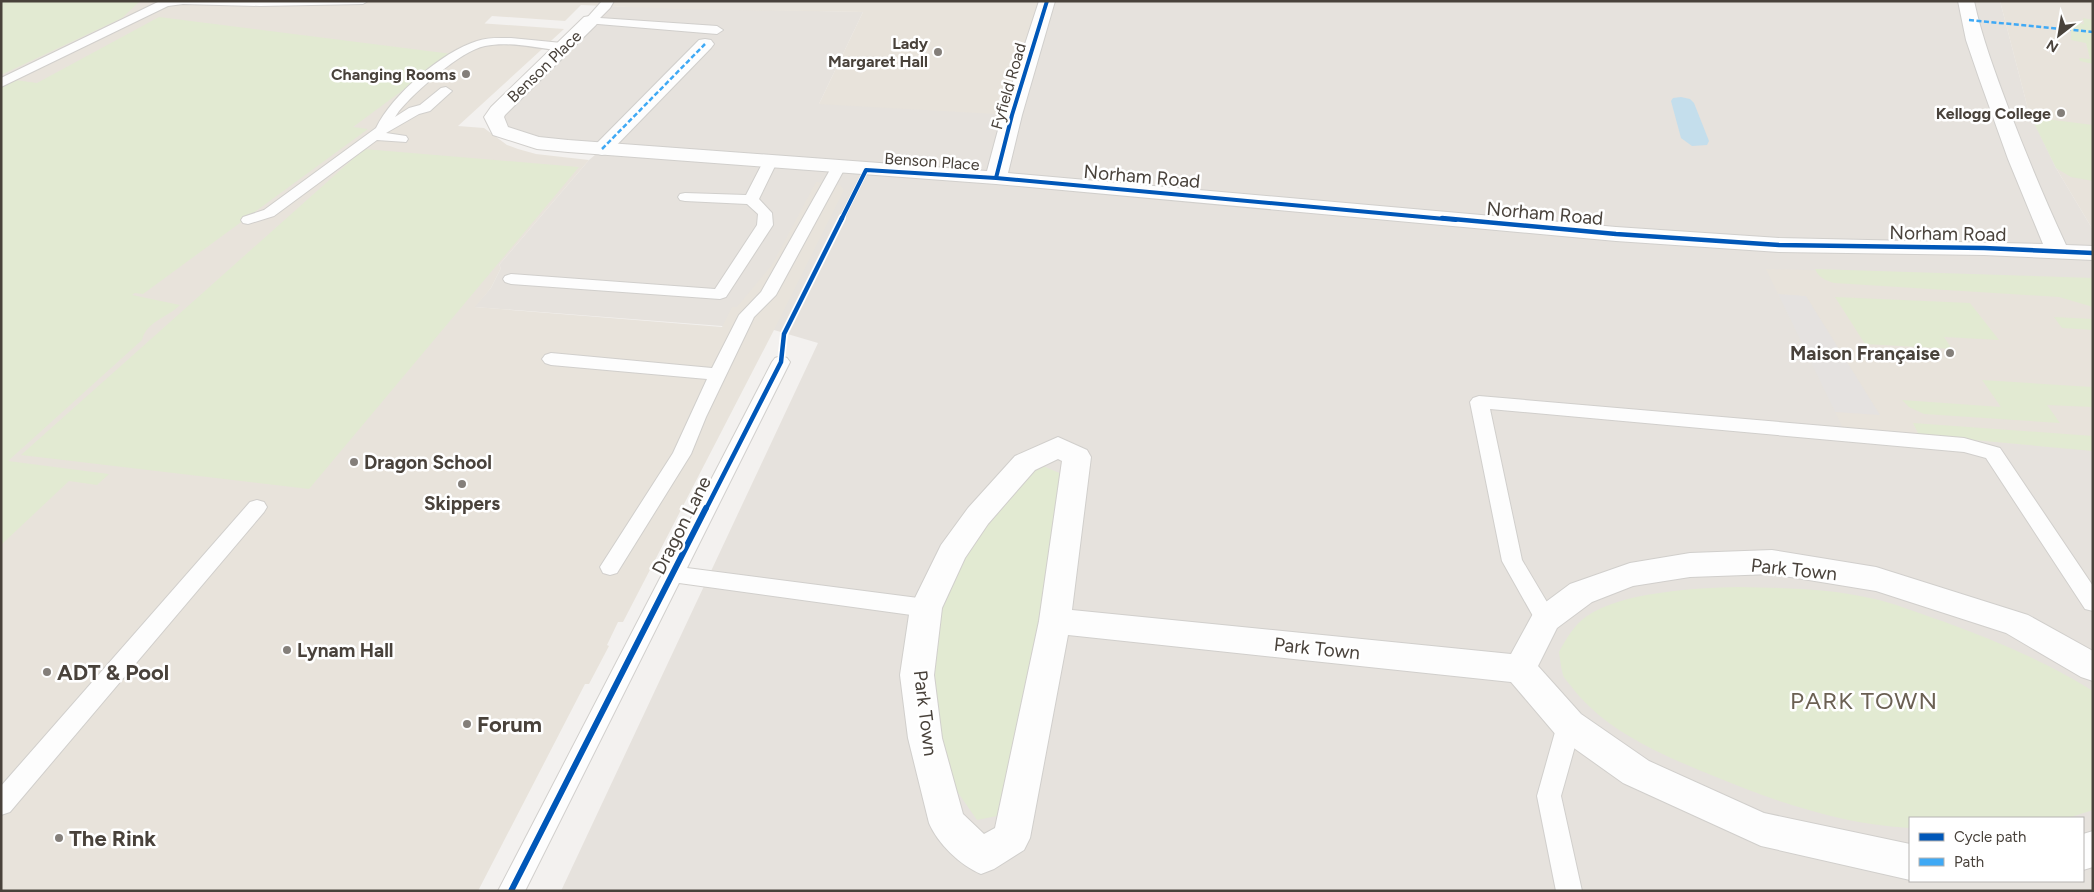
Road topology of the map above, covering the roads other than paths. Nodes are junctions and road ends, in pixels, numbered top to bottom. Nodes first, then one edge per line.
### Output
1 (363, 1) edge
2 (608, 1) edge
3 (1047, 1) edge
4 (1966, 1) edge
5 (261, 2) edge
6 (590, 21) junction
7 (711, 37) joint
8 (562, 47) junction
9 (1, 83) edge
10 (446, 91) dead end
11 (378, 133) junction
12 (401, 139) dead end
13 (602, 149) junction
14 (770, 162) junction
15 (838, 168) junction
16 (996, 178) junction
17 (685, 197) dead end
18 (751, 200) junction
19 (248, 220) dead end
20 (2057, 251) junction
21 (2093, 253) edge
22 (511, 279) dead end
23 (552, 359) dead end
24 (781, 362) dead end
25 (718, 374) junction
26 (257, 507) dead end
27 (610, 567) dead end
28 (673, 574) junction
29 (2093, 602) edge
30 (926, 608) junction
31 (1546, 619) junction
32 (1054, 622) junction
33 (2093, 667) edge
34 (1520, 669) junction
35 (1569, 725) junction
36 (1, 804) edge
37 (1909, 862) edge
38 (510, 891) edge
39 (1568, 891) edge

1 - 5 lane
2 - 6 lane
3 - 16 street, Fyfield Road
4 - 20 street
5 - 9 lane
6 - 7 lane, Benson Place
6 - 8 street, Benson Place
7 - 13 street, Benson Place
8 - 11 lane
8 - 13 street, Benson Place
10 - 11 lane
11 - 12 lane
11 - 19 lane
13 - 14 street, Benson Place
14 - 15 street, Benson Place
14 - 18 lane
15 - 16 street, Benson Place
15 - 25 lane
16 - 20 street, Norham Road
17 - 18 lane
18 - 22 lane
20 - 21 street, Norham Road
23 - 25 lane
24 - 28 lane, Dragon Lane
25 - 27 lane
26 - 36 lane
28 - 30 lane
28 - 38 lane, Dragon Lane
29 - 31 lane
30 - 32 street, Park Town
30 - 32 street, Park Town
31 - 33 street, Park Town
31 - 34 street, Park Town
32 - 34 street, Park Town
34 - 35 street
35 - 37 street
35 - 39 lane

